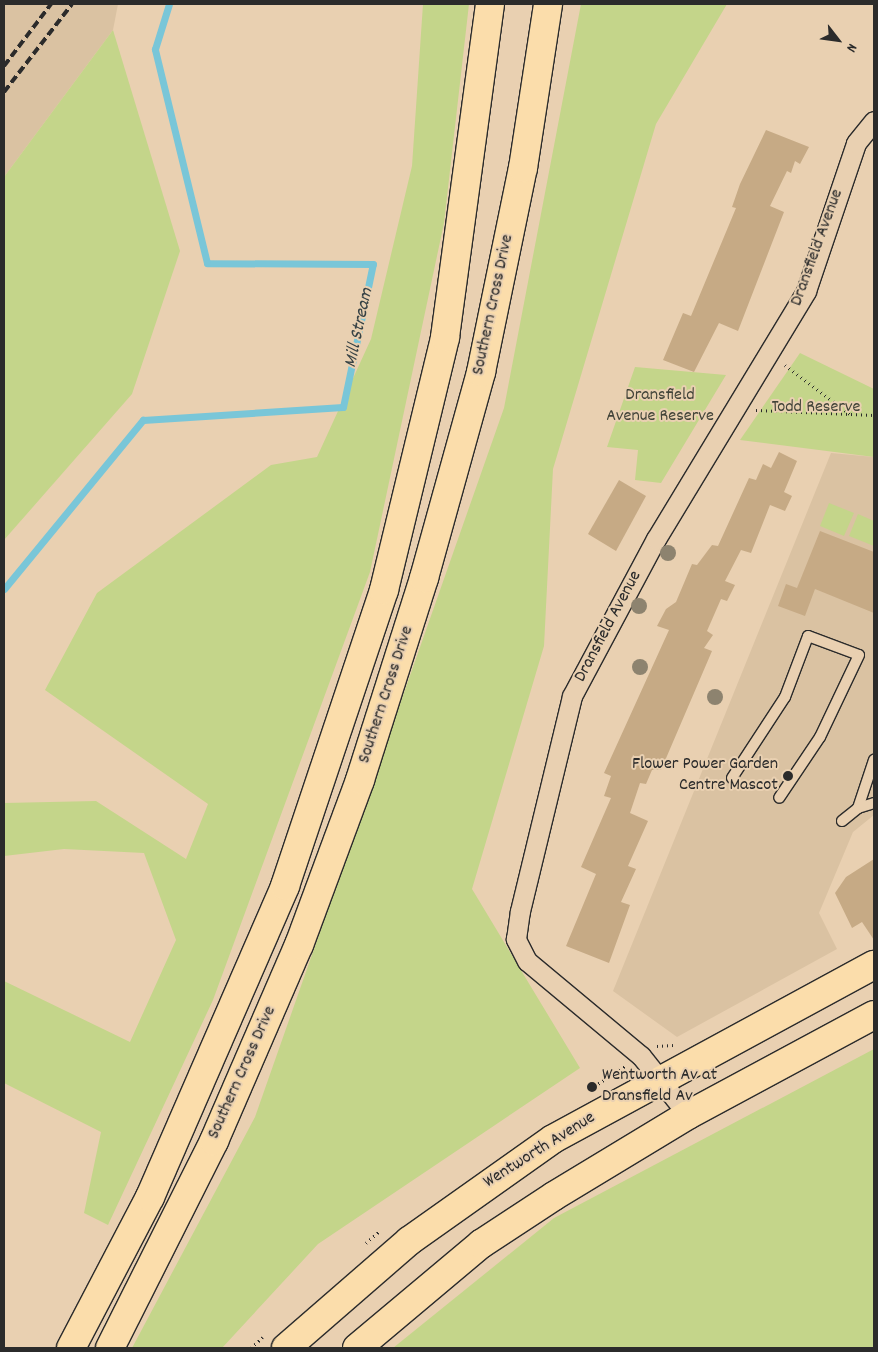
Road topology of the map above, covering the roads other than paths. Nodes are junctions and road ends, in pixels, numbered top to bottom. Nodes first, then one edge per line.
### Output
1 (490, 4) edge
2 (496, 4) edge
3 (548, 4) edge
4 (483, 74) junction
5 (874, 120) edge
6 (874, 760) edge
7 (732, 778) dead end
8 (779, 798) dead end
9 (874, 803) edge
10 (858, 808) junction
11 (842, 821) dead end
12 (874, 965) edge
13 (874, 1015) edge
14 (662, 1078) junction
15 (688, 1115) junction
16 (71, 1348) edge
17 (110, 1348) edge
18 (286, 1348) edge
19 (357, 1348) edge

1 - 4 main road, Southern Cross Drive
2 - 4 main road
3 - 17 main road, Southern Cross Drive
4 - 16 main road, Southern Cross Drive
5 - 14 street, Dransfield Avenue
6 - 10 lane
7 - 8 lane
9 - 10 lane
10 - 11 lane
12 - 14 main road, Wentworth Avenue
13 - 15 main road
14 - 15 street, Dransfield Avenue
14 - 18 main road, Wentworth Avenue
15 - 19 main road

